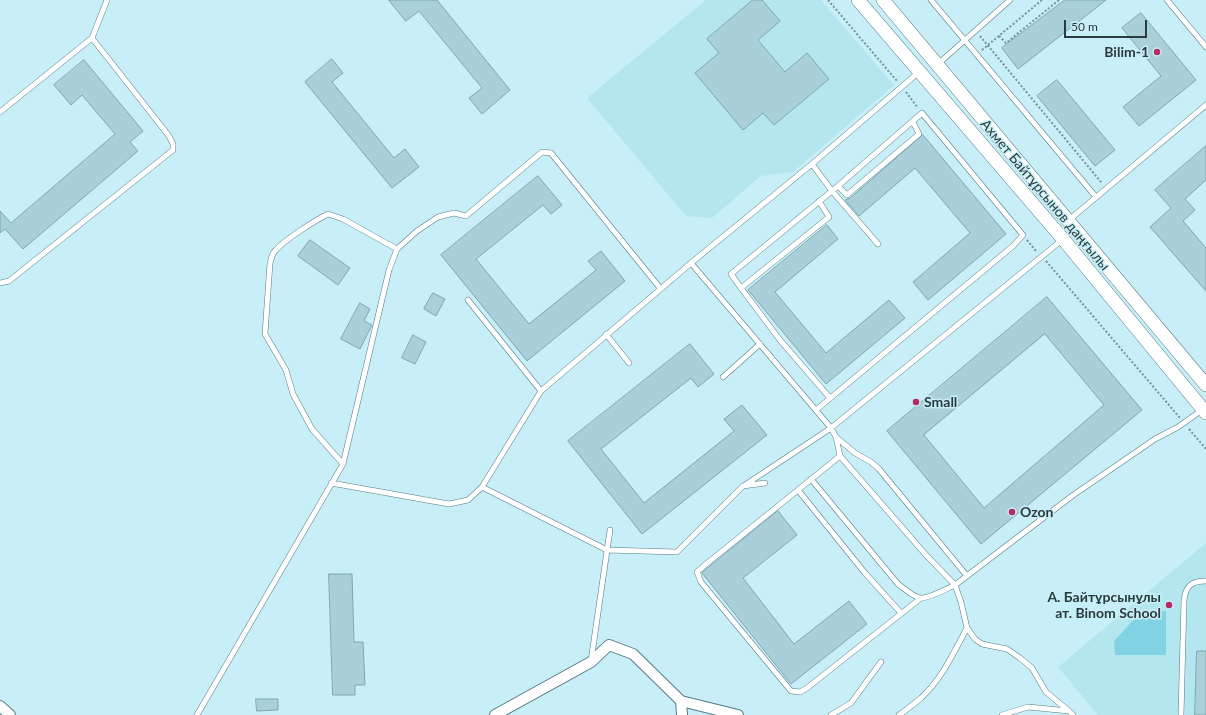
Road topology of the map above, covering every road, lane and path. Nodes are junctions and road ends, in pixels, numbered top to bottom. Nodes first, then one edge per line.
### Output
1 (107, 0) edge
2 (828, 0) edge
3 (858, 0) edge
4 (883, 0) edge
5 (931, 0) edge
6 (1010, 0) edge
7 (1042, 0) edge
8 (1059, 0) edge
9 (1167, 0) edge
10 (976, 31) junction
11 (999, 36) junction
12 (92, 38) junction
13 (965, 41) junction
14 (988, 45) junction
15 (1206, 47) edge
16 (976, 55) junction
17 (938, 64) junction
18 (920, 72) junction
19 (902, 86) junction
20 (1206, 106) edge
21 (0, 112) edge
22 (922, 113) junction
23 (913, 122) junction
24 (812, 164) junction
25 (838, 186) junction
26 (1106, 188) junction
27 (832, 191) junction
28 (1096, 197) junction
29 (819, 201) junction
30 (1069, 221) junction
31 (1023, 235) junction
32 (1063, 239) junction
33 (878, 244) dead end
34 (397, 249) junction
35 (1042, 257) junction
36 (690, 263) junction
37 (0, 283) edge
38 (660, 288) junction
39 (741, 288) junction
40 (468, 300) dead end
41 (606, 334) junction
42 (760, 344) junction
43 (629, 363) dead end
44 (723, 376) dead end
45 (1206, 385) edge
46 (541, 391) junction
47 (830, 398) junction
48 (816, 410) junction
49 (1205, 410) edge
50 (1184, 423) junction
51 (831, 428) junction
52 (836, 437) junction
53 (1206, 449) edge
54 (840, 456) junction
55 (343, 464) junction
56 (811, 479) junction
57 (331, 483) junction
58 (765, 483) dead end
59 (742, 486) junction
60 (482, 487) junction
61 (798, 490) junction
62 (610, 530) dead end
63 (607, 550) junction
64 (967, 576) junction
65 (1206, 581) edge
66 (955, 585) junction
67 (921, 598) junction
68 (901, 613) junction
69 (967, 628) junction
70 (591, 662) junction
71 (882, 662) dead end
72 (681, 701) junction
73 (0, 706) edge
74 (1071, 713) edge
75 (10, 715) edge
76 (197, 715) edge
77 (495, 715) edge
78 (682, 715) edge
79 (738, 715) edge
80 (831, 715) edge
81 (899, 715) edge
82 (1002, 715) edge
83 (1181, 715) edge

1 - 12 lane
2 - 19 path
3 - 18 street, Ахмет Байтұрсынов даңғылы
4 - 17 street, Ахмет Байтұрсынов даңғылы
5 - 13 lane
6 - 10 lane
7 - 11 path
8 - 11 path
9 - 15 lane
10 - 13 lane
10 - 14 path
11 - 14 path
12 - 21 lane
12 - 37 lane
13 - 16 lane
13 - 17 lane
14 - 16 path
14 - 26 path
16 - 28 lane
17 - 30 street, Ахмет Байтұрсынов даңғылы
18 - 19 lane
18 - 32 street, Ахмет Байтұрсынов даңғылы
19 - 22 path
19 - 24 lane
20 - 26 lane
22 - 23 lane
22 - 31 lane
23 - 25 lane
23 - 25 lane
24 - 27 lane
24 - 36 lane
25 - 27 lane
26 - 28 lane
27 - 29 lane
27 - 33 lane
28 - 30 lane
29 - 39 lane
29 - 39 lane
30 - 45 street, Ахмет Байтұрсынов даңғылы
31 - 35 path
31 - 47 lane
32 - 35 lane
32 - 49 street, Ахмет Байтұрсынов даңғылы
34 - 38 lane
34 - 55 lane
34 - 55 lane
35 - 50 path
35 - 51 lane
36 - 38 lane
36 - 42 lane
38 - 41 lane
39 - 47 lane
40 - 46 lane
41 - 43 lane
41 - 46 lane
42 - 44 lane
42 - 48 lane
46 - 60 lane
47 - 48 lane
48 - 51 lane
49 - 50 lane
50 - 53 path
50 - 64 lane
51 - 52 lane
51 - 59 lane
52 - 54 lane
52 - 64 lane
54 - 56 lane
54 - 66 lane
55 - 57 lane
56 - 61 lane
56 - 67 lane
57 - 60 lane
57 - 76 lane
58 - 59 lane
59 - 63 lane
60 - 63 lane
61 - 68 lane
61 - 68 lane
62 - 63 lane
63 - 70 lane
64 - 66 lane
65 - 83 lane
66 - 67 lane
66 - 69 lane
67 - 68 lane
69 - 74 lane
69 - 81 lane
70 - 72 street
70 - 77 street
71 - 80 lane
72 - 78 street
72 - 79 street
73 - 75 street
74 - 82 lane

